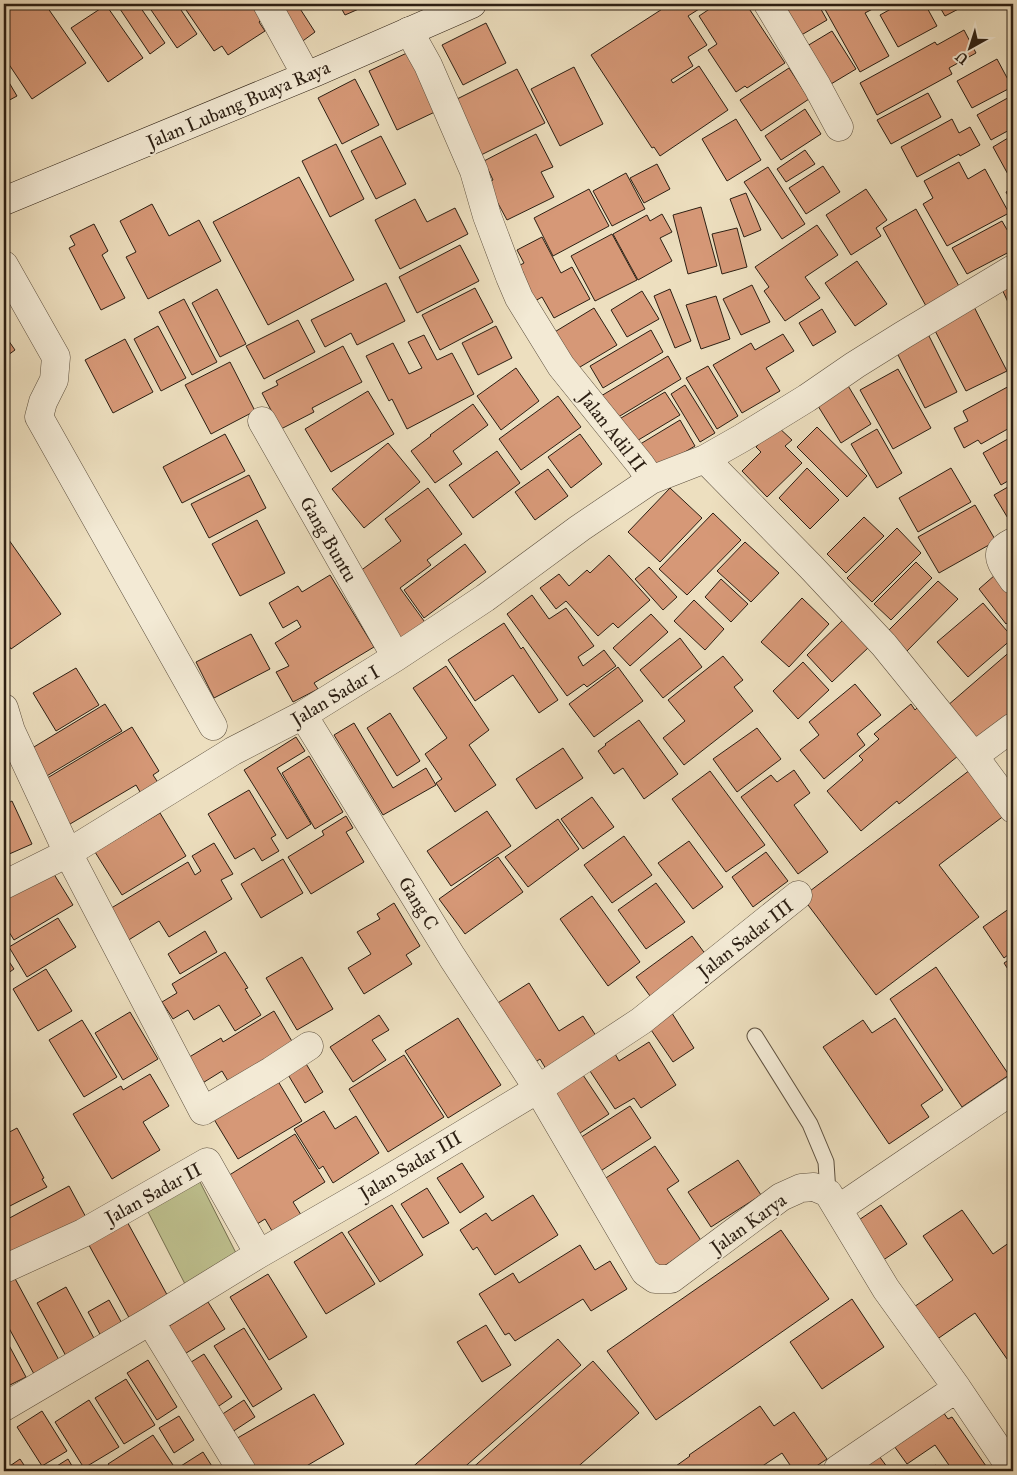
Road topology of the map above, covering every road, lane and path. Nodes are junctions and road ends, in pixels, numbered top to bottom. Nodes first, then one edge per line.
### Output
1 (266, 4) edge
2 (472, 4) edge
3 (768, 4) edge
4 (409, 31) junction
5 (306, 75) junction
6 (839, 127) dead end
7 (4, 201) edge
8 (4, 265) edge
9 (1013, 269) edge
10 (262, 421) dead end
11 (705, 459) junction
12 (651, 480) junction
13 (1013, 542) edge
14 (1013, 580) edge
15 (396, 657) junction
16 (4, 708) edge
17 (304, 715) junction
18 (214, 726) dead end
19 (1013, 727) edge
20 (974, 756) junction
21 (1013, 809) edge
22 (68, 853) junction
23 (4, 885) edge
24 (798, 896) dead end
25 (755, 1036) dead end
26 (309, 1046) dead end
27 (538, 1089) junction
28 (1013, 1090) edge
29 (833, 1201) junction
30 (259, 1254) junction
31 (4, 1269) edge
32 (150, 1321) junction
33 (957, 1388) junction
34 (4, 1407) edge
35 (838, 1469) dead end
36 (242, 1471) edge
37 (1013, 1471) edge

1 - 5 street
2 - 4 street, Jalan Lubang Buaya Raya
3 - 6 street
4 - 5 street, Jalan Lubang Buaya Raya
4 - 12 street, Jalan Adil II
5 - 7 street, Jalan Lubang Buaya Raya
8 - 18 street
9 - 11 street, Jalan Adil II
10 - 15 street, Gang Buntu
11 - 12 street, Jalan Adil II
11 - 20 street
12 - 15 street, Jalan Sadar I
13 - 14 street
15 - 17 street, Jalan Sadar I
16 - 22 street
17 - 22 street, Jalan Sadar I
17 - 27 street, Gang C
19 - 20 street
20 - 21 street
22 - 23 street, Jalan Sadar I
22 - 26 street
24 - 27 street, Jalan Sadar III
25 - 29 lane
27 - 29 street, Jalan Karya
27 - 30 street, Jalan Sadar III
28 - 29 street
29 - 33 street
30 - 31 street, Jalan Sadar II
30 - 32 street, Jalan Sadar III
32 - 34 street, Jalan Sadar III
32 - 36 street
33 - 35 street
33 - 37 street

